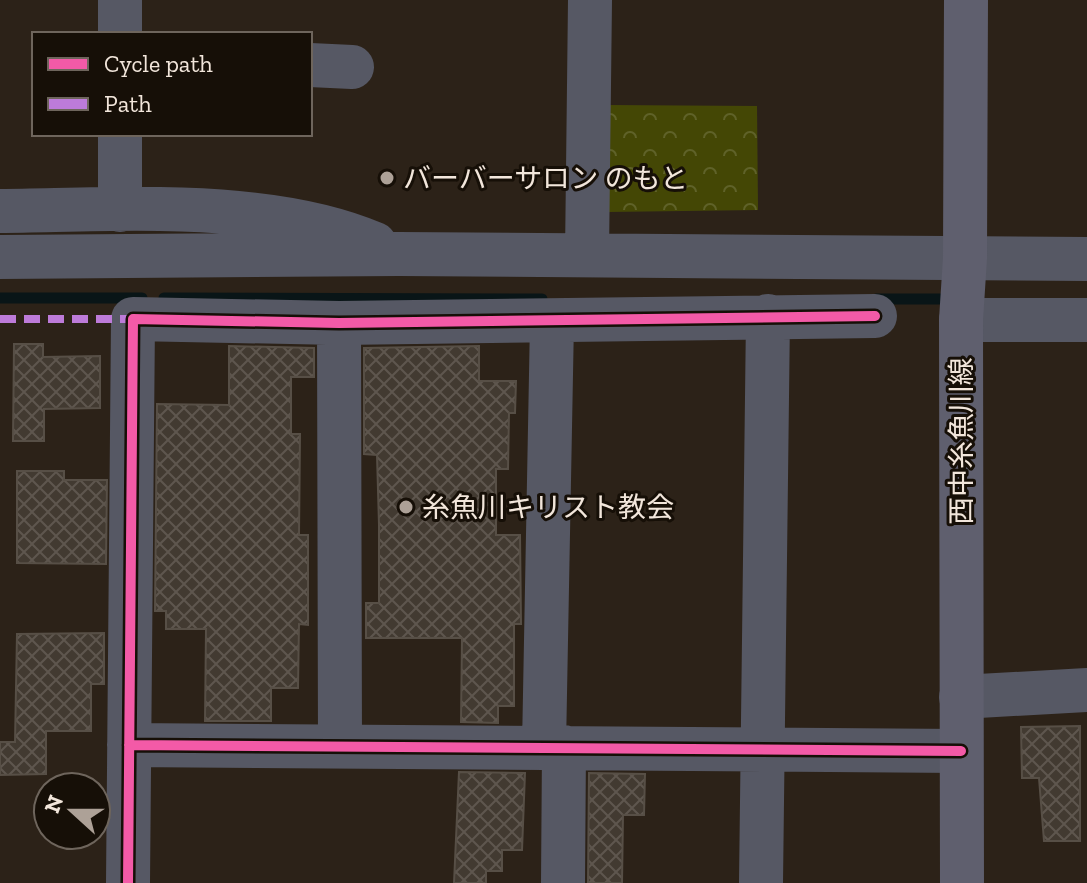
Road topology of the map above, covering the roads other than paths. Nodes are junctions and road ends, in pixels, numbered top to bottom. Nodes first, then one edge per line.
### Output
1 (120, 0) edge
2 (590, 0) edge
3 (966, 0) edge
4 (120, 32) edge
5 (120, 136) edge
6 (120, 210) junction
7 (0, 211) edge
8 (399, 254) junction
9 (587, 255) junction
10 (0, 257) edge
11 (965, 258) junction
12 (1087, 259) edge
13 (768, 316) junction
14 (875, 316) dead end
15 (961, 320) junction
16 (1087, 320) edge
17 (552, 321) junction
18 (339, 323) junction
19 (1087, 690) edge
20 (961, 697) junction
21 (129, 745) junction
22 (340, 746) junction
23 (554, 747) junction
24 (761, 748) junction
25 (961, 751) junction
26 (128, 883) edge
27 (563, 883) edge
28 (761, 883) edge
29 (962, 883) edge

1 - 4 street
2 - 9 street
3 - 11 main road, 西中糸魚川線
5 - 6 street
6 - 7 street
6 - 8 street
8 - 9 street
8 - 10 street
9 - 11 street
11 - 12 street
11 - 15 main road, 西中糸魚川線
13 - 14 street
13 - 17 street
13 - 24 street
15 - 16 street
15 - 20 main road, 西中糸魚川線
17 - 18 street
17 - 23 street
18 - 21 street
18 - 22 street
19 - 20 street
20 - 25 main road, 西中糸魚川線
21 - 22 street
21 - 26 street
22 - 23 street
23 - 24 street
23 - 27 street
24 - 25 street
24 - 28 street
25 - 29 main road, 西中糸魚川線

